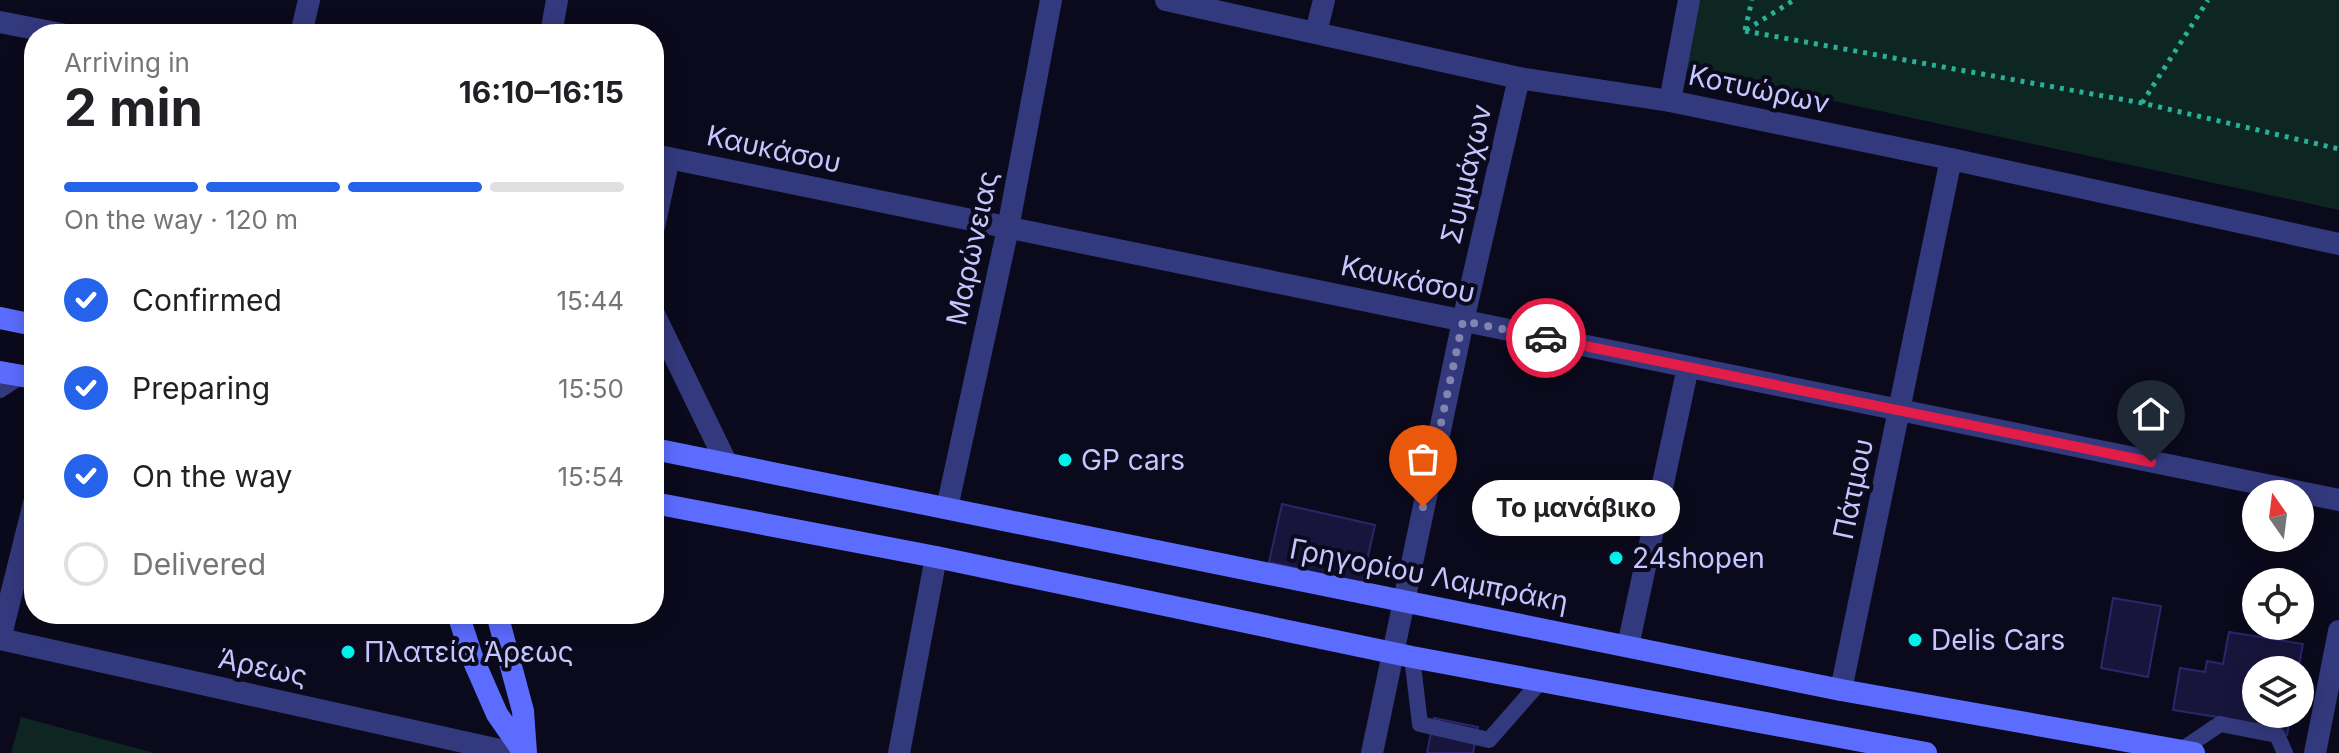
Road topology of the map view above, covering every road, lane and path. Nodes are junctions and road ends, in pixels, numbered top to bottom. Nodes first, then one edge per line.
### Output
1 (309, 0) edge
2 (557, 0) edge
3 (1051, 0) edge
4 (1166, 0) edge
5 (1324, 0) edge
6 (1689, 0) edge
7 (1752, 0) edge
8 (1794, 0) edge
9 (2208, 0) edge
10 (0, 22) edge
11 (303, 24) edge
12 (553, 24) edge
13 (24, 27) edge
14 (1745, 31) junction
15 (1316, 32) junction
16 (1519, 78) junction
17 (1670, 101) junction
18 (2142, 103) junction
19 (2339, 149) edge
20 (664, 158) edge
21 (1951, 159) junction
22 (1008, 228) junction
23 (2339, 244) edge
24 (0, 318) edge
25 (1463, 321) junction
26 (24, 323) edge
27 (664, 335) edge
28 (1688, 367) junction
29 (18, 375) edge
30 (0, 390) edge
31 (1900, 410) junction
32 (664, 451) edge
33 (727, 464) junction
34 (2339, 500) edge
35 (664, 505) edge
36 (947, 508) junction
37 (24, 543) edge
38 (936, 557) junction
39 (1404, 600) junction
40 (461, 624) edge
41 (500, 624) edge
42 (2339, 631) edge
43 (0, 639) edge
44 (1628, 646) junction
45 (1402, 655) junction
46 (1540, 682) junction
47 (1841, 690) junction
48 (1831, 744) edge
49 (2187, 752) edge
50 (513, 753) edge
51 (525, 753) edge
52 (899, 753) edge
53 (1372, 753) edge
54 (1926, 753) edge
55 (2285, 753) edge
56 (2315, 753) edge

1 - 11 street
2 - 12 street
3 - 22 street, Μαρώνειας
4 - 15 street, Κοτυώρων
5 - 15 street
6 - 17 street
7 - 14 path
8 - 14 path
9 - 18 path
10 - 13 street
14 - 18 path
15 - 16 street, Κοτυώρων
16 - 17 street, Κοτυώρων
16 - 25 street, Συμμάχων
17 - 21 street, Κοτυώρων
18 - 19 path
20 - 22 street, Καυκάσου
21 - 23 street, Κοτυώρων
21 - 31 street, Πάτμου
22 - 25 street, Καυκάσου
22 - 36 street, Μαρώνειας
24 - 26 main road
25 - 28 street, Καυκάσου
25 - 39 street, Συμμάχων
27 - 33 street
28 - 31 street, Καυκάσου
28 - 44 street
29 - 30 lane
31 - 34 street, Καυκάσου
31 - 47 street, Πάτμου
32 - 33 main road, Γρηγορίου Λαμπράκη
33 - 36 main road, Γρηγορίου Λαμπράκη
35 - 38 main road
36 - 39 main road, Γρηγορίου Λαμπράκη
37 - 43 street
38 - 45 main road
38 - 52 street
39 - 44 main road, Γρηγορίου Λαμπράκη
39 - 45 street, Συμμάχων
40 - 51 main road
41 - 51 main road
42 - 56 street
43 - 50 street, Άρεως
44 - 47 main road, Γρηγορίου Λαμπράκη
45 - 46 main road
45 - 46 lane
45 - 53 street, Συμμάχων
46 - 48 main road
47 - 49 main road, Γρηγορίου Λαμπράκη
48 - 54 main road
49 - 55 lane

